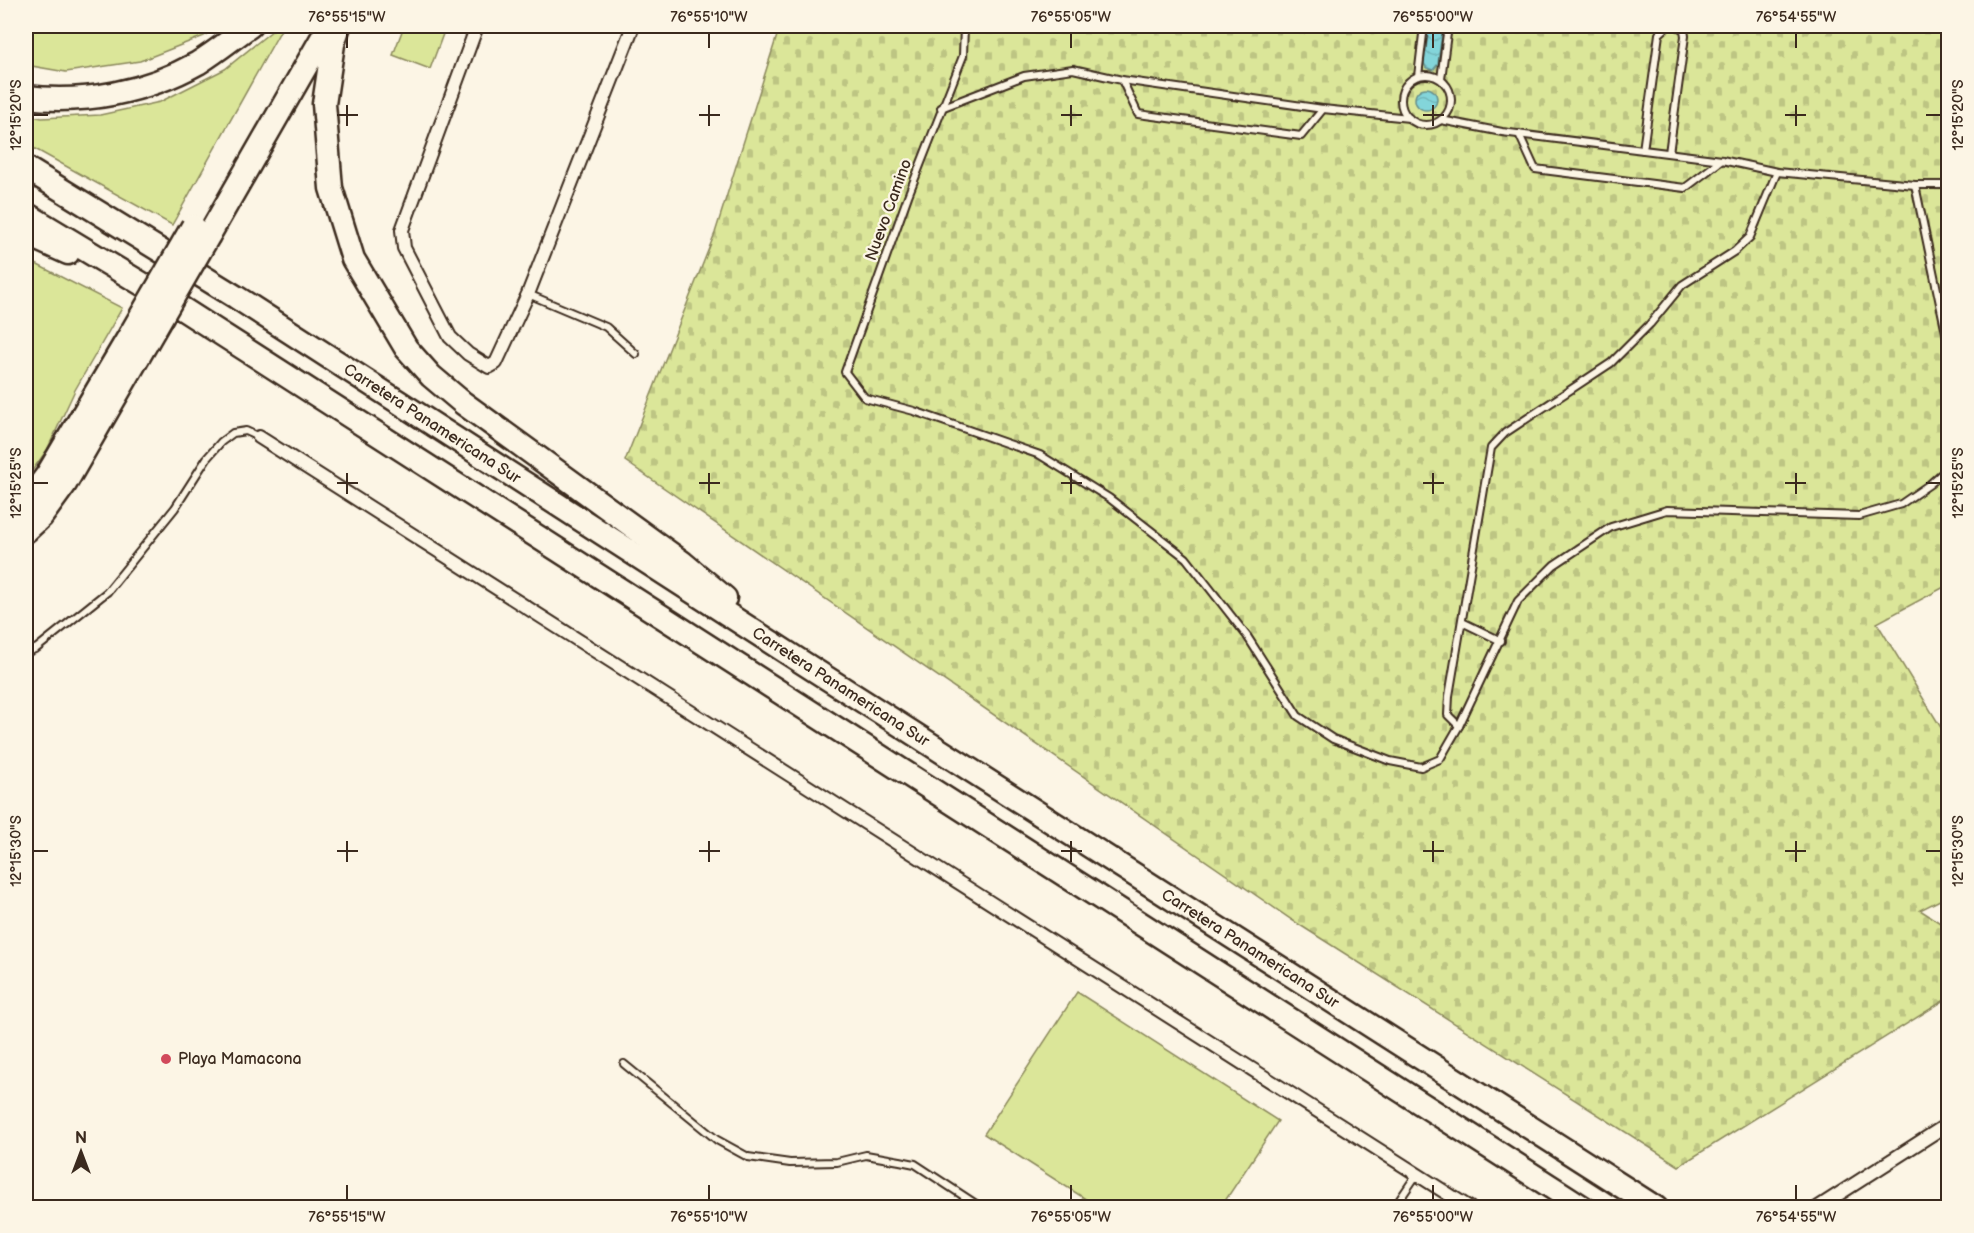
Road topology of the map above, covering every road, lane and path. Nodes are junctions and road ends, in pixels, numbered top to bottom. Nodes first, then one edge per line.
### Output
1 (250, 26) edge
2 (328, 26) edge
3 (339, 26) edge
4 (477, 26) edge
5 (633, 26) edge
6 (964, 26) edge
7 (1424, 26) edge
8 (1448, 26) edge
9 (1668, 26) edge
10 (1677, 26) edge
11 (1418, 76) junction
12 (1441, 79) junction
13 (1122, 80) junction
14 (26, 97) edge
15 (941, 108) junction
16 (1323, 109) junction
17 (1409, 118) junction
18 (1441, 120) junction
19 (1519, 134) junction
20 (1643, 150) junction
21 (1669, 153) junction
22 (1722, 160) junction
23 (26, 168) edge
24 (1777, 172) junction
25 (1915, 184) junction
26 (1948, 185) edge
27 (26, 214) edge
28 (26, 234) edge
29 (528, 294) junction
30 (167, 299) junction
31 (138, 340) junction
32 (1948, 342) edge
33 (636, 354) dead end
34 (259, 437) joint
35 (1948, 468) edge
36 (26, 503) edge
37 (26, 531) edge
38 (1462, 622) junction
39 (1501, 641) junction
40 (26, 653) edge
41 (797, 659) junction
42 (1459, 726) junction
43 (624, 1064) dead end
44 (1948, 1124) edge
45 (1417, 1174) junction
46 (982, 1208) edge
47 (1394, 1208) edge
48 (1470, 1208) edge
49 (1584, 1208) edge
50 (1656, 1208) edge
51 (1817, 1208) edge

1 - 14 highway
2 - 31 highway, bridge
3 - 41 highway
4 - 29 street
5 - 29 street
6 - 15 lane, Nuevo Camino
7 - 11 lane
8 - 12 lane
9 - 20 lane
10 - 21 lane
11 - 12 lane
11 - 17 lane
12 - 18 lane
13 - 15 lane
13 - 16 lane
13 - 16 lane
15 - 42 lane, Nuevo Camino
16 - 17 lane
17 - 18 lane
18 - 19 lane
19 - 20 lane
19 - 22 lane
20 - 21 lane
21 - 22 lane
22 - 24 lane
23 - 41 highway, Carretera Panamericana Sur
24 - 25 lane
24 - 38 lane
25 - 26 lane
25 - 32 lane
27 - 30 highway
28 - 30 highway
29 - 33 lane
30 - 49 highway
31 - 36 highway
31 - 37 highway
34 - 40 lane
34 - 45 street
35 - 39 lane
38 - 39 lane
38 - 42 lane
39 - 42 lane
41 - 50 highway, Carretera Panamericana Sur
43 - 46 lane
44 - 51 street
45 - 47 lane
45 - 48 street

